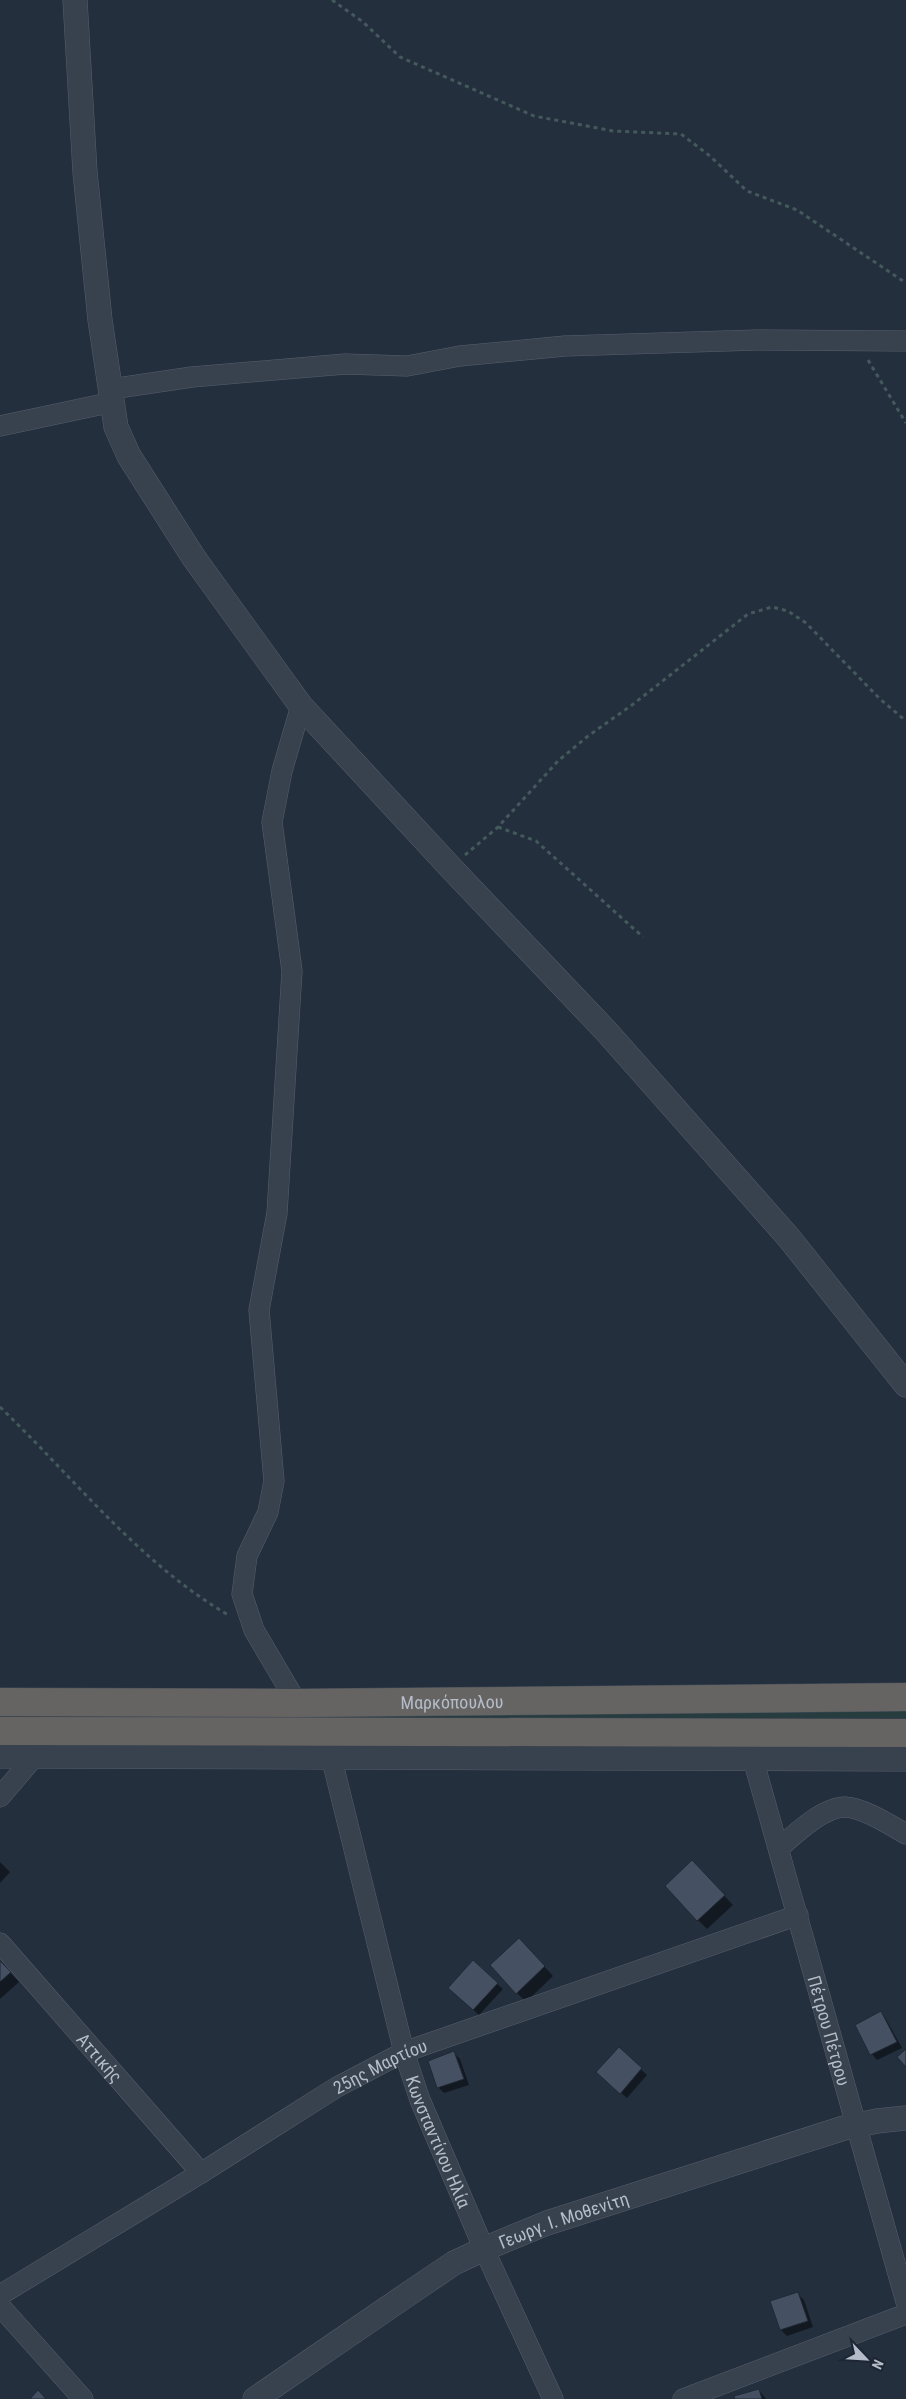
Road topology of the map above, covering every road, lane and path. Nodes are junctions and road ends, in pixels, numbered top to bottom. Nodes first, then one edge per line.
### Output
1 (76, 0) edge
2 (332, 0) edge
3 (906, 284) edge
4 (856, 340) junction
5 (906, 341) edge
6 (112, 395) junction
7 (906, 423) edge
8 (0, 426) edge
9 (301, 706) junction
10 (906, 721) edge
11 (498, 827) junction
12 (451, 868) junction
13 (643, 937) dead end
14 (906, 1385) edge
15 (0, 1407) edge
16 (254, 1630) junction
17 (906, 1696) edge
18 (0, 1702) edge
19 (297, 1703) junction
20 (0, 1731) edge
21 (906, 1733) edge
22 (0, 1756) edge
23 (34, 1756) junction
24 (331, 1756) junction
25 (753, 1759) junction
26 (906, 1759) edge
27 (0, 1797) edge
28 (906, 1834) edge
29 (779, 1848) junction
30 (798, 1915) junction
31 (0, 1943) edge
32 (404, 2052) junction
33 (906, 2118) edge
34 (857, 2124) junction
35 (201, 2173) junction
36 (484, 2249) junction
37 (0, 2295) edge
38 (906, 2302) edge
39 (0, 2306) edge
40 (906, 2314) edge
41 (84, 2399) edge
42 (255, 2399) edge
43 (554, 2399) edge
44 (683, 2399) edge

1 - 6 street
2 - 3 path
4 - 5 street
4 - 6 street
4 - 7 path
6 - 8 street
6 - 9 street
9 - 12 street
9 - 16 street
10 - 11 path
11 - 12 path
11 - 13 path
12 - 14 street
15 - 16 path
16 - 19 street
17 - 19 highway, Μαρκόπουλου
18 - 19 highway, Μαρκόπουλου
20 - 21 highway, Μαρκόπουλου
22 - 23 street
23 - 24 street
23 - 27 street
24 - 25 street
24 - 32 street, Κωνσταντίνου Ηλία
25 - 26 street
25 - 29 street, Πέτρου Πέτρου
28 - 29 street
29 - 30 street, Πέτρου Πέτρου
30 - 32 street, 25ης Μαρτίου
30 - 34 street, Πέτρου Πέτρου
31 - 35 street, Αττικής
32 - 35 street, 25ης Μαρτίου
32 - 36 street, Κωνσταντίνου Ηλία
33 - 34 street, Γεωργ. Ι. Μοθενίτη
34 - 36 street, Γεωργ. Ι. Μοθενίτη
34 - 38 street, Πέτρου Πέτρου
35 - 37 street, 25ης Μαρτίου
36 - 42 street, Γεωργ. Ι. Μοθενίτη
36 - 43 street, Κωνσταντίνου Ηλία
39 - 41 street
40 - 44 street

